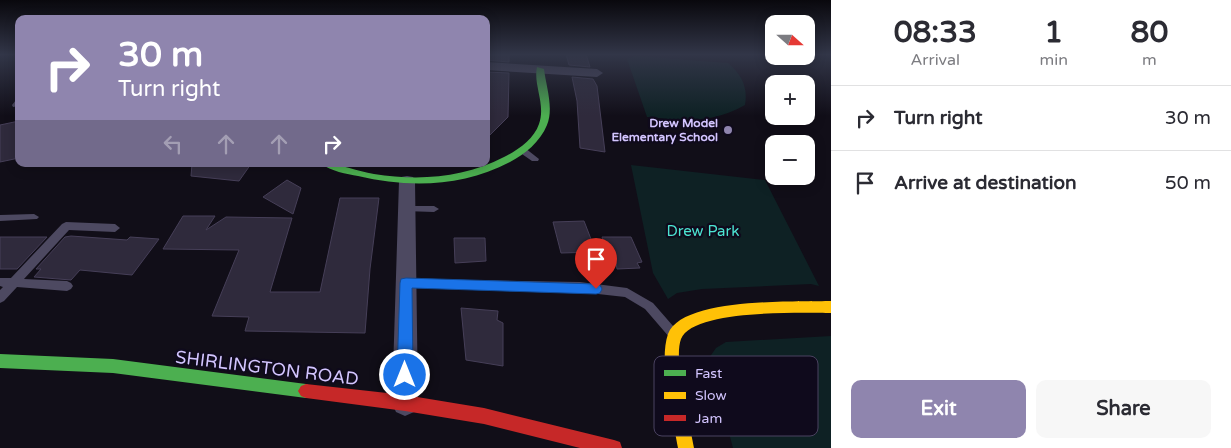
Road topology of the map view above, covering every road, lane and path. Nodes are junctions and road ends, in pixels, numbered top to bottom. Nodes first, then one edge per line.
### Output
1 (541, 75) edge
2 (522, 150) junction
3 (535, 159) dead end
4 (336, 167) edge
5 (407, 181) junction
6 (407, 209) junction
7 (434, 209) dead end
8 (34, 217) dead end
9 (0, 218) edge
10 (114, 228) dead end
11 (0, 282) edge
12 (13, 283) junction
13 (406, 283) junction
14 (67, 286) dead end
15 (0, 298) edge
16 (831, 308) edge
17 (675, 335) junction
18 (673, 356) edge
19 (0, 361) edge
20 (405, 403) junction
21 (614, 448) edge

1 - 2 street
2 - 3 lane
2 - 5 street
4 - 5 street
5 - 6 street
6 - 7 lane
6 - 13 street
8 - 9 lane
10 - 12 lane
11 - 12 lane
12 - 14 lane
12 - 15 lane
13 - 17 lane
13 - 20 street
16 - 17 street
17 - 18 street
19 - 20 street, SHIRLINGTON ROAD
20 - 21 street, SHIRLINGTON ROAD

